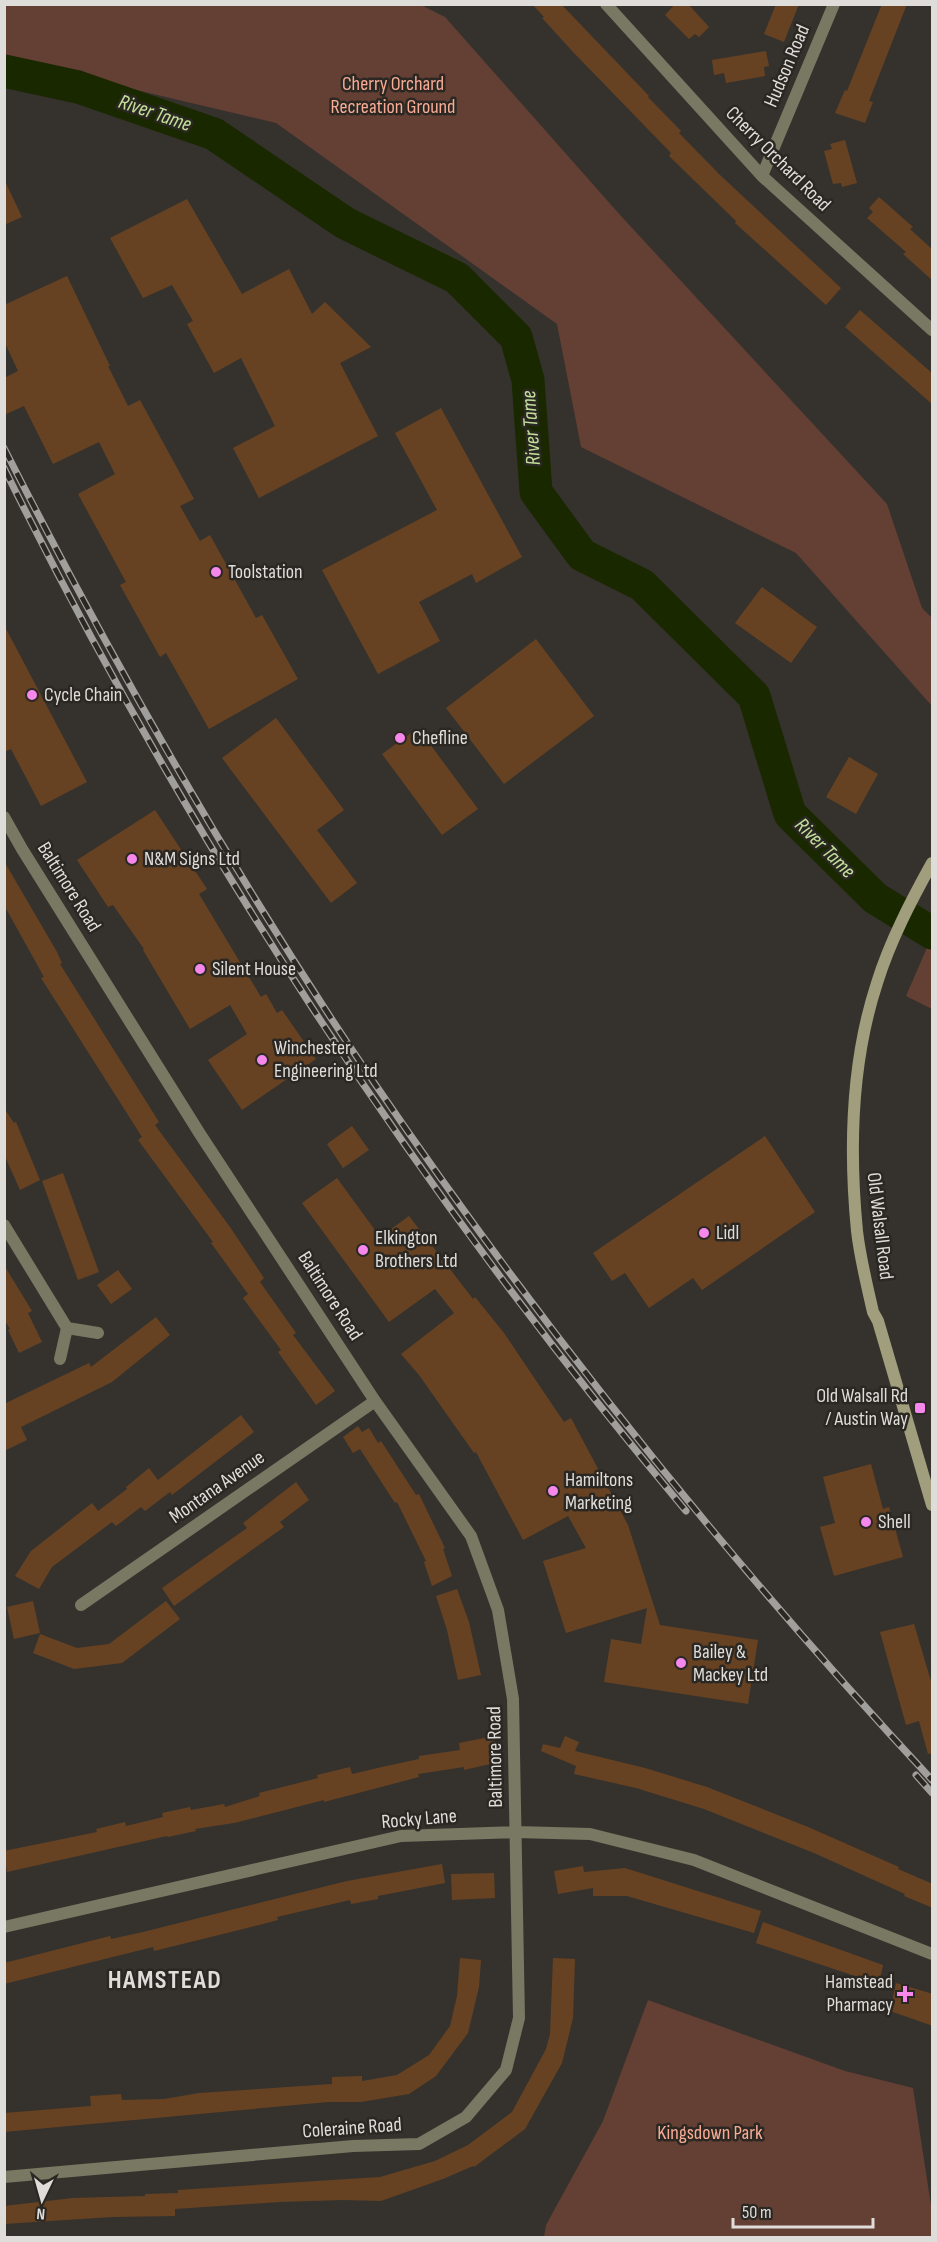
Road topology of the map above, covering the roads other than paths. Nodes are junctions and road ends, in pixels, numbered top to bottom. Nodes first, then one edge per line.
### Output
1 (606, 4) edge
2 (834, 4) edge
3 (762, 176) junction
4 (933, 330) edge
5 (4, 817) edge
6 (933, 863) edge
7 (4, 1225) edge
8 (67, 1328) junction
9 (98, 1332) dead end
10 (60, 1359) dead end
11 (375, 1401) junction
12 (933, 1505) edge
13 (81, 1605) dead end
14 (516, 1832) junction
15 (4, 1927) edge
16 (933, 1954) edge
17 (4, 2177) edge

1 - 3 street, Cherry Orchard Road
2 - 3 street, Hudson Road
3 - 4 street, Cherry Orchard Road
5 - 11 street, Baltimore Road
6 - 12 main road, Old Walsall Road
7 - 8 street
8 - 9 street
8 - 10 street
11 - 13 street, Montana Avenue
11 - 14 street, Baltimore Road
14 - 15 street, Rocky Lane
14 - 16 street, Rocky Lane
14 - 17 street, Coleraine Road

